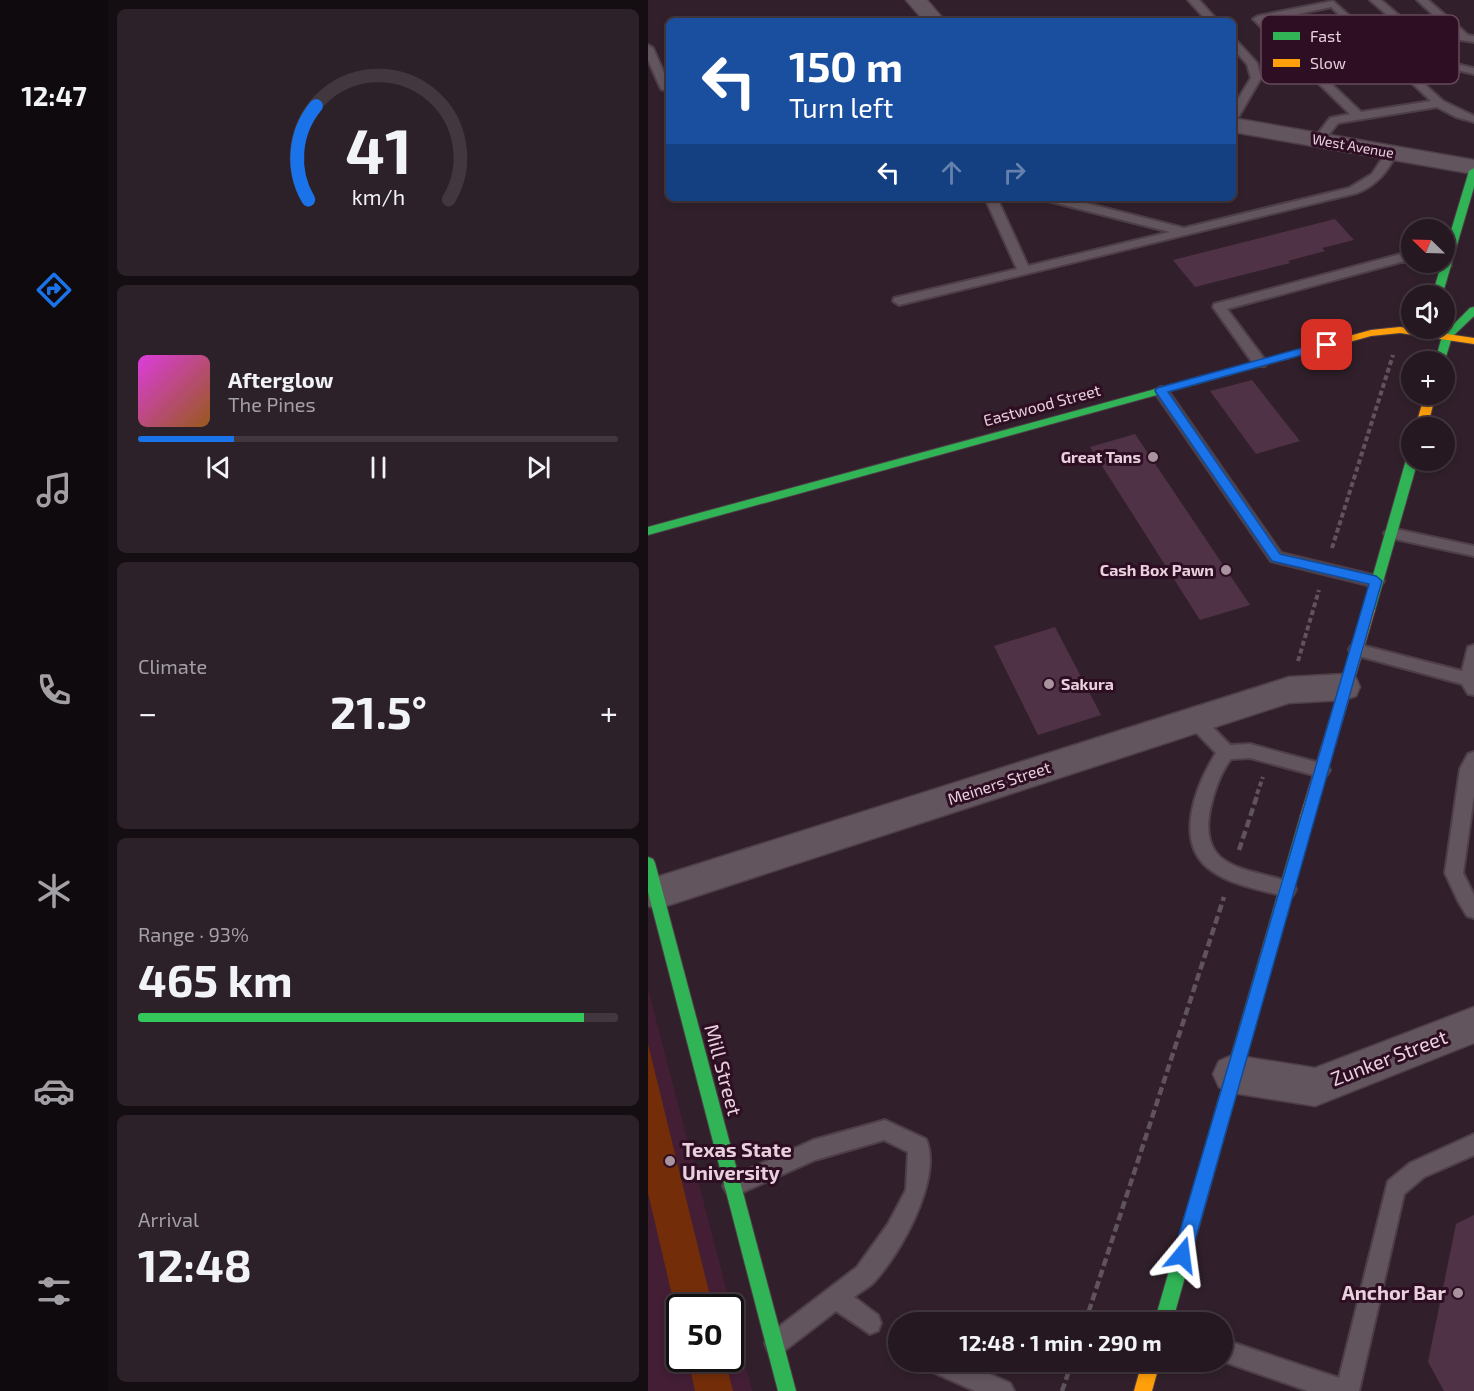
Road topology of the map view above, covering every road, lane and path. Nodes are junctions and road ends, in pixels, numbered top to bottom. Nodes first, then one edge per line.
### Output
1 (916, 0) edge
2 (1193, 0) edge
3 (1375, 0) edge
4 (1422, 0) edge
5 (1278, 15) edge
6 (1345, 15) edge
7 (1392, 15) edge
8 (1439, 15) edge
9 (932, 18) edge
10 (1210, 18) edge
11 (1459, 33) edge
12 (1474, 39) edge
13 (1236, 46) edge
14 (648, 48) edge
15 (1459, 68) edge
16 (1474, 71) edge
17 (1325, 84) edge
18 (1419, 84) edge
19 (666, 89) edge
20 (1439, 103) junction
21 (1236, 111) edge
22 (1358, 116) junction
23 (1474, 119) edge
24 (1236, 126) edge
25 (1319, 140) junction
26 (1391, 153) junction
27 (1474, 166) edge
28 (1474, 171) edge
29 (992, 201) edge
30 (1064, 201) edge
31 (1184, 232) junction
32 (1455, 233) edge
33 (1401, 258) edge
34 (1024, 270) junction
35 (899, 300) dead end
36 (1474, 310) edge
37 (1455, 325) edge
38 (1401, 330) edge
39 (1455, 335) edge
40 (1474, 341) edge
41 (1393, 355) dead end
42 (1260, 363) junction
43 (1161, 391) junction
44 (1409, 471) edge
45 (648, 531) edge
46 (1391, 533) junction
47 (1474, 551) edge
48 (1325, 569) junction
49 (1376, 581) junction
50 (1358, 650) junction
51 (1474, 651) edge
52 (1471, 684) edge
53 (1344, 687) junction
54 (1289, 690) junction
55 (1195, 720) junction
56 (1226, 752) junction
57 (1269, 757) junction
58 (1474, 759) edge
59 (1321, 770) junction
60 (1232, 872) junction
61 (1287, 889) junction
62 (653, 894) edge
63 (1474, 910) edge
64 (1471, 1032) edge
65 (1233, 1074) junction
66 (1474, 1144) edge
67 (734, 1186) junction
68 (836, 1297) junction
69 (1089, 1312) edge
70 (1166, 1312) edge
71 (870, 1323) dead end
72 (775, 1343) junction
73 (1233, 1354) edge
74 (959, 1372) edge
75 (1069, 1372) edge
76 (1148, 1372) edge
77 (787, 1391) edge
78 (1002, 1391) edge
79 (1062, 1391) edge
80 (1143, 1391) edge
81 (1345, 1391) edge

1 - 9 street
2 - 10 lane
3 - 7 lane
4 - 8 lane
5 - 6 lane
11 - 12 lane
13 - 21 lane
14 - 19 lane
15 - 16 lane
17 - 22 lane
18 - 20 lane
20 - 22 lane
20 - 23 lane
22 - 25 lane
24 - 25 street, West Avenue
25 - 26 street, West Avenue
26 - 27 street, West Avenue
26 - 31 lane
28 - 32 main road
29 - 34 lane
30 - 31 lane
31 - 34 lane
33 - 42 lane
34 - 35 lane
36 - 37 main road
38 - 42 main road, Eastwood Street
39 - 40 main road, Eastwood Street
41 - 48 path
42 - 43 main road, Eastwood Street
43 - 45 main road, Eastwood Street
43 - 48 lane
44 - 46 main road
46 - 47 lane
46 - 49 main road
48 - 49 lane
48 - 54 path
49 - 50 main road
50 - 52 lane
50 - 53 main road
51 - 52 lane
53 - 54 street, Meiners Street
53 - 59 main road
54 - 55 street, Meiners Street
55 - 56 lane
55 - 62 street, Meiners Street
56 - 57 lane
56 - 60 lane
57 - 59 lane
57 - 60 path
58 - 63 lane
59 - 61 main road
60 - 61 lane
60 - 69 path
61 - 65 main road
62 - 67 main road, Mill Street
64 - 65 street, Zunker Street
65 - 70 main road
66 - 81 lane
67 - 68 lane
67 - 72 main road, Mill Street
68 - 71 lane
68 - 72 lane
72 - 77 main road, Mill Street
73 - 81 lane
74 - 78 lane
75 - 79 path
76 - 80 main road

